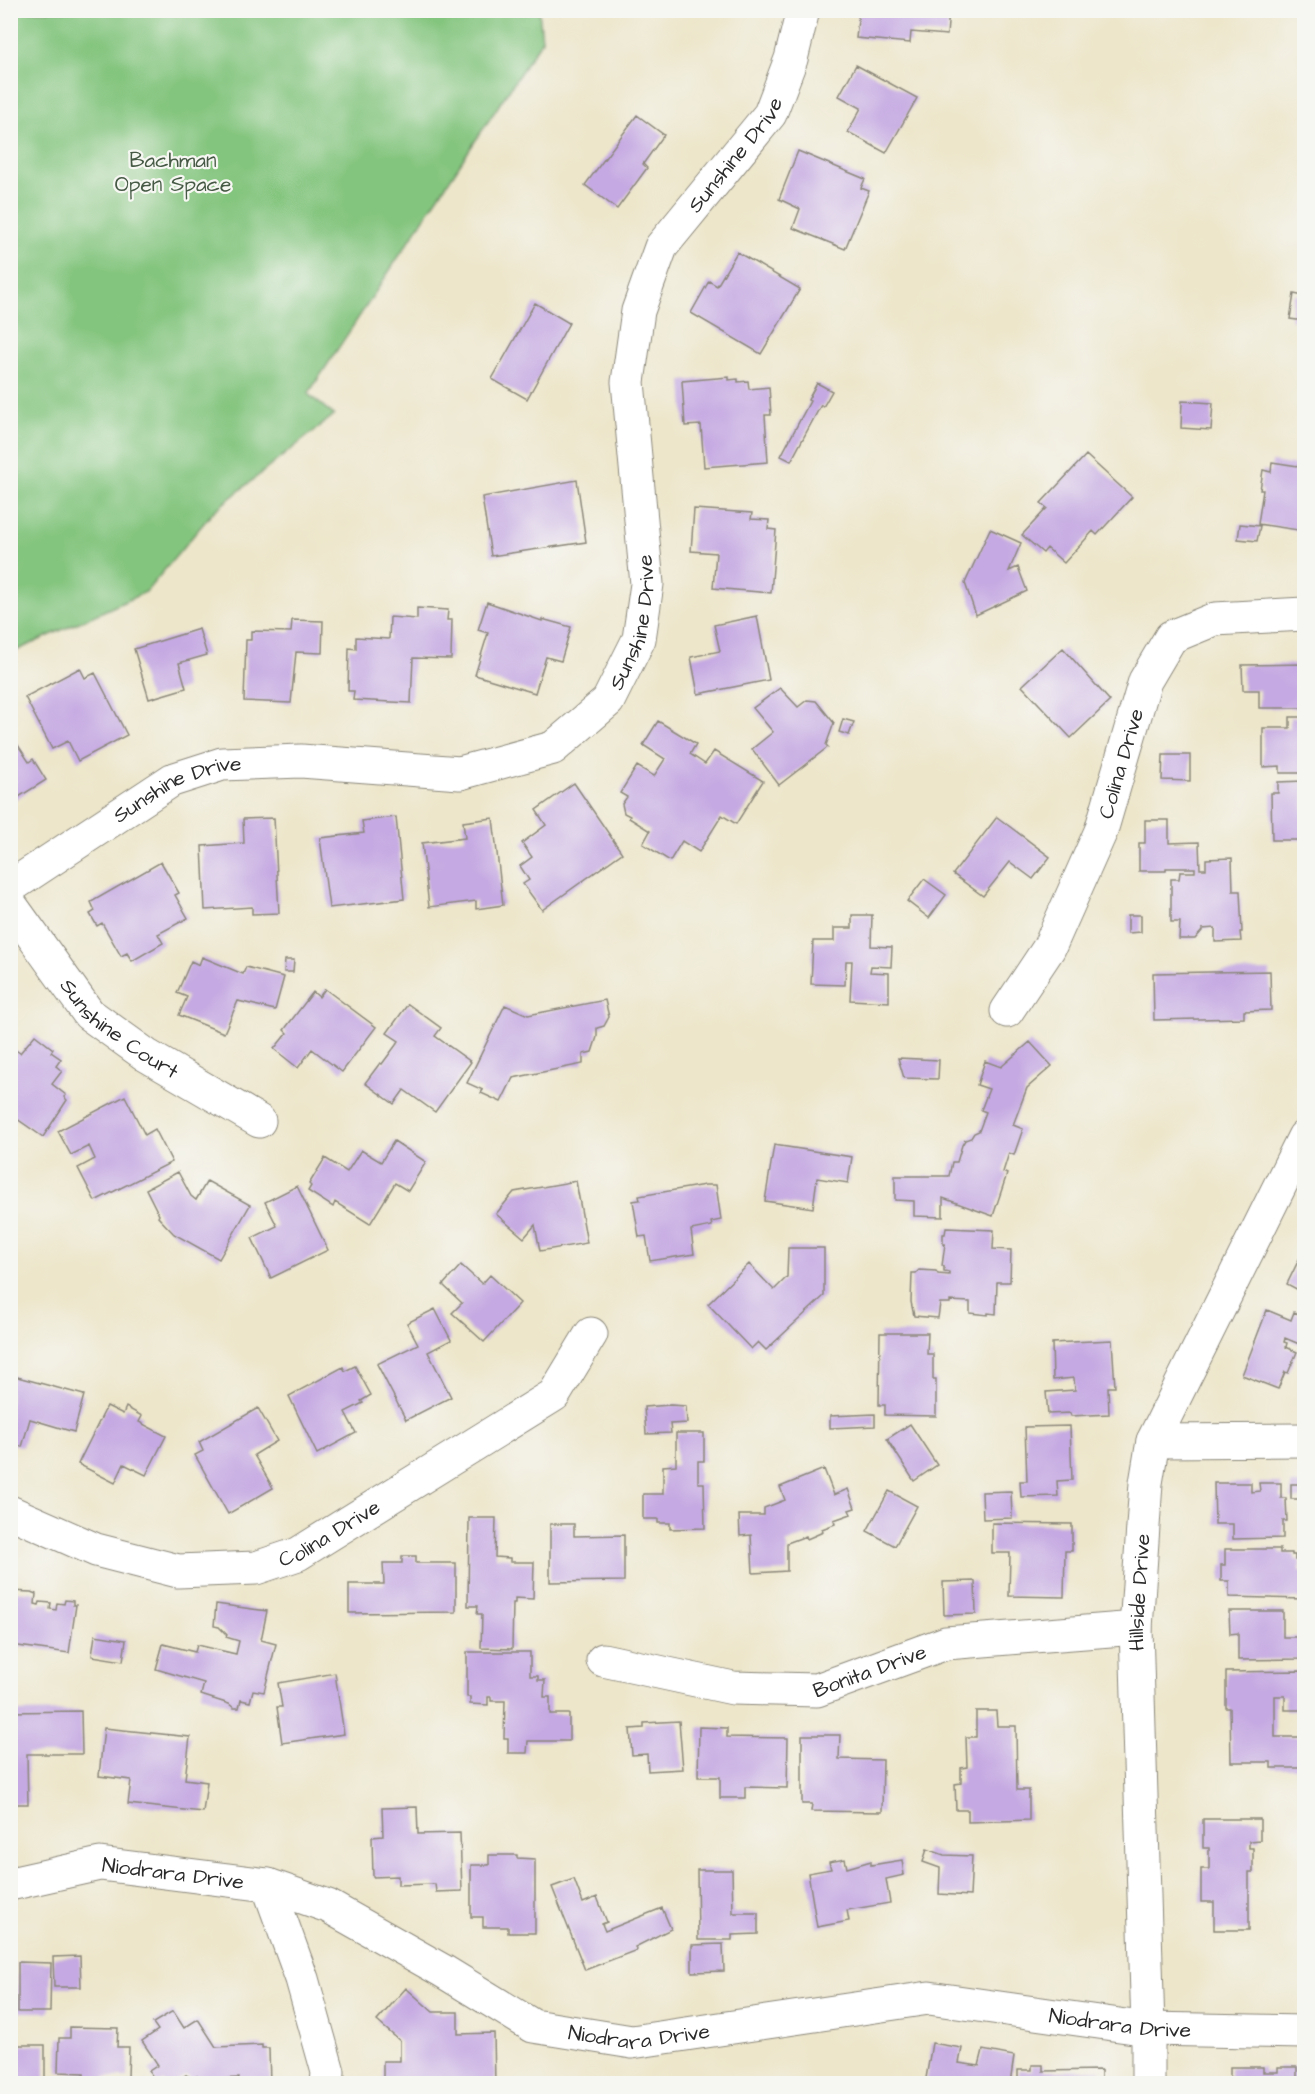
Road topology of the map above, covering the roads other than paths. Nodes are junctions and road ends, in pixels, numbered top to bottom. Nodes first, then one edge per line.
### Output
1 (803, 10) edge
2 (1305, 614) edge
3 (10, 887) edge
4 (10, 904) edge
5 (1007, 1011) dead end
6 (259, 1121) dead end
7 (1305, 1137) edge
8 (591, 1334) dead end
9 (1305, 1440) edge
10 (1153, 1441) junction
11 (10, 1512) edge
12 (1136, 1628) junction
13 (603, 1660) dead end
14 (10, 1884) edge
15 (268, 1885) junction
16 (1148, 2029) junction
17 (1305, 2032) edge
18 (327, 2084) edge
19 (1148, 2084) edge

1 - 3 street, Sunshine Drive
2 - 5 street, Colina Drive
4 - 6 street, Sunshine Court
7 - 10 street, Hillside Drive
8 - 11 street, Colina Drive
9 - 10 street
10 - 12 street, Hillside Drive
12 - 13 street, Bonita Drive
12 - 16 street, Hillside Drive
14 - 15 street, Niodrara Drive
15 - 16 street, Niodrara Drive
15 - 18 street
16 - 17 street, Niodrara Drive
16 - 19 street, Hillside Drive

